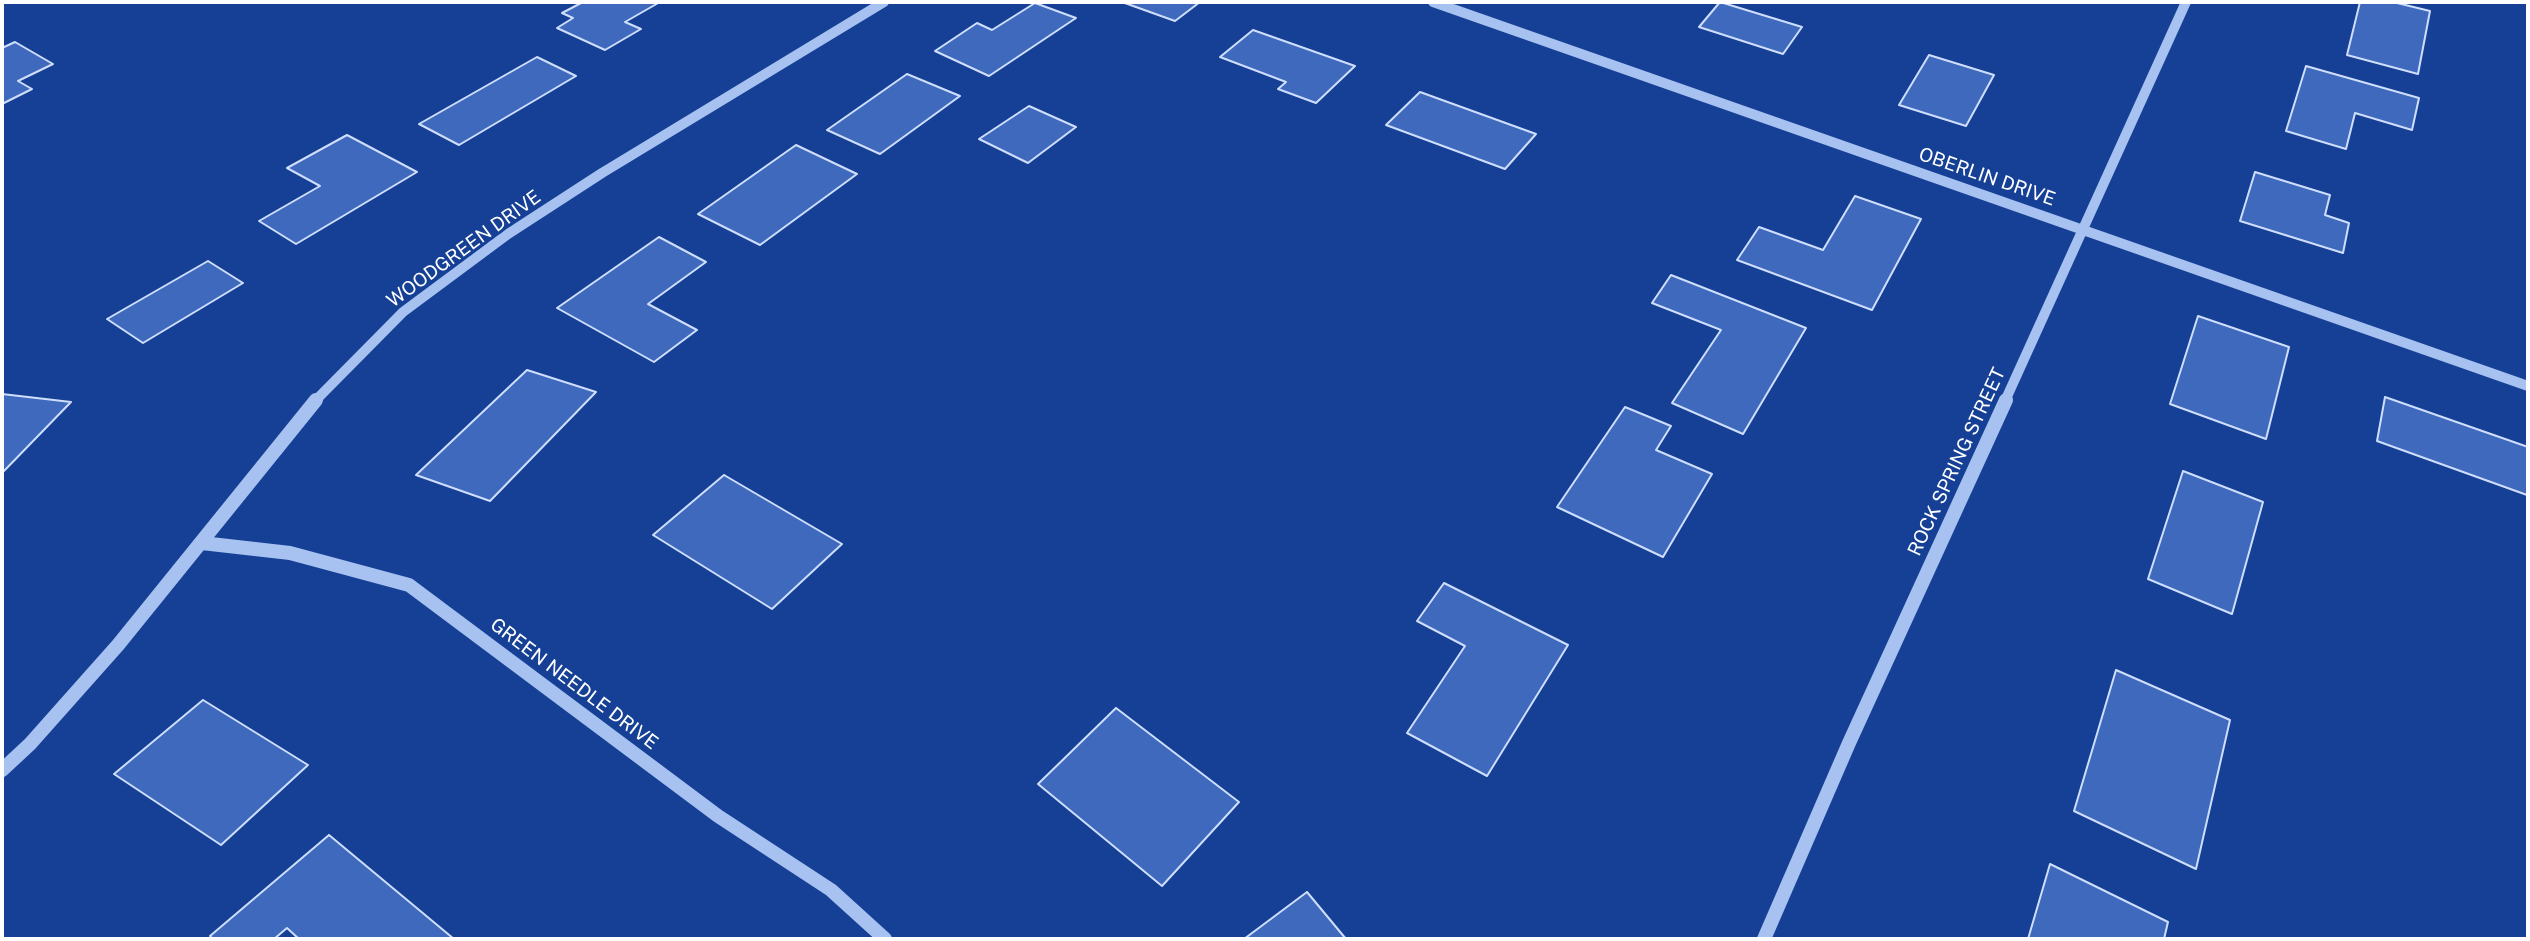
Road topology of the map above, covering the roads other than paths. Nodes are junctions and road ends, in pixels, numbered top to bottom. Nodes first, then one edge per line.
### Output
1 (884, 2) edge
2 (1433, 2) edge
3 (2186, 2) edge
4 (2084, 230) junction
5 (2528, 386) edge
6 (202, 542) junction
7 (2, 770) edge
8 (885, 939) edge
9 (1764, 939) edge

1 - 6 street, WOODGREEN DRIVE
2 - 4 street, OBERLIN DRIVE
3 - 4 street, ROCK SPRING STREET
4 - 5 street, OBERLIN DRIVE
4 - 9 street, ROCK SPRING STREET
6 - 7 street, WOODGREEN DRIVE
6 - 8 street, GREEN NEEDLE DRIVE

